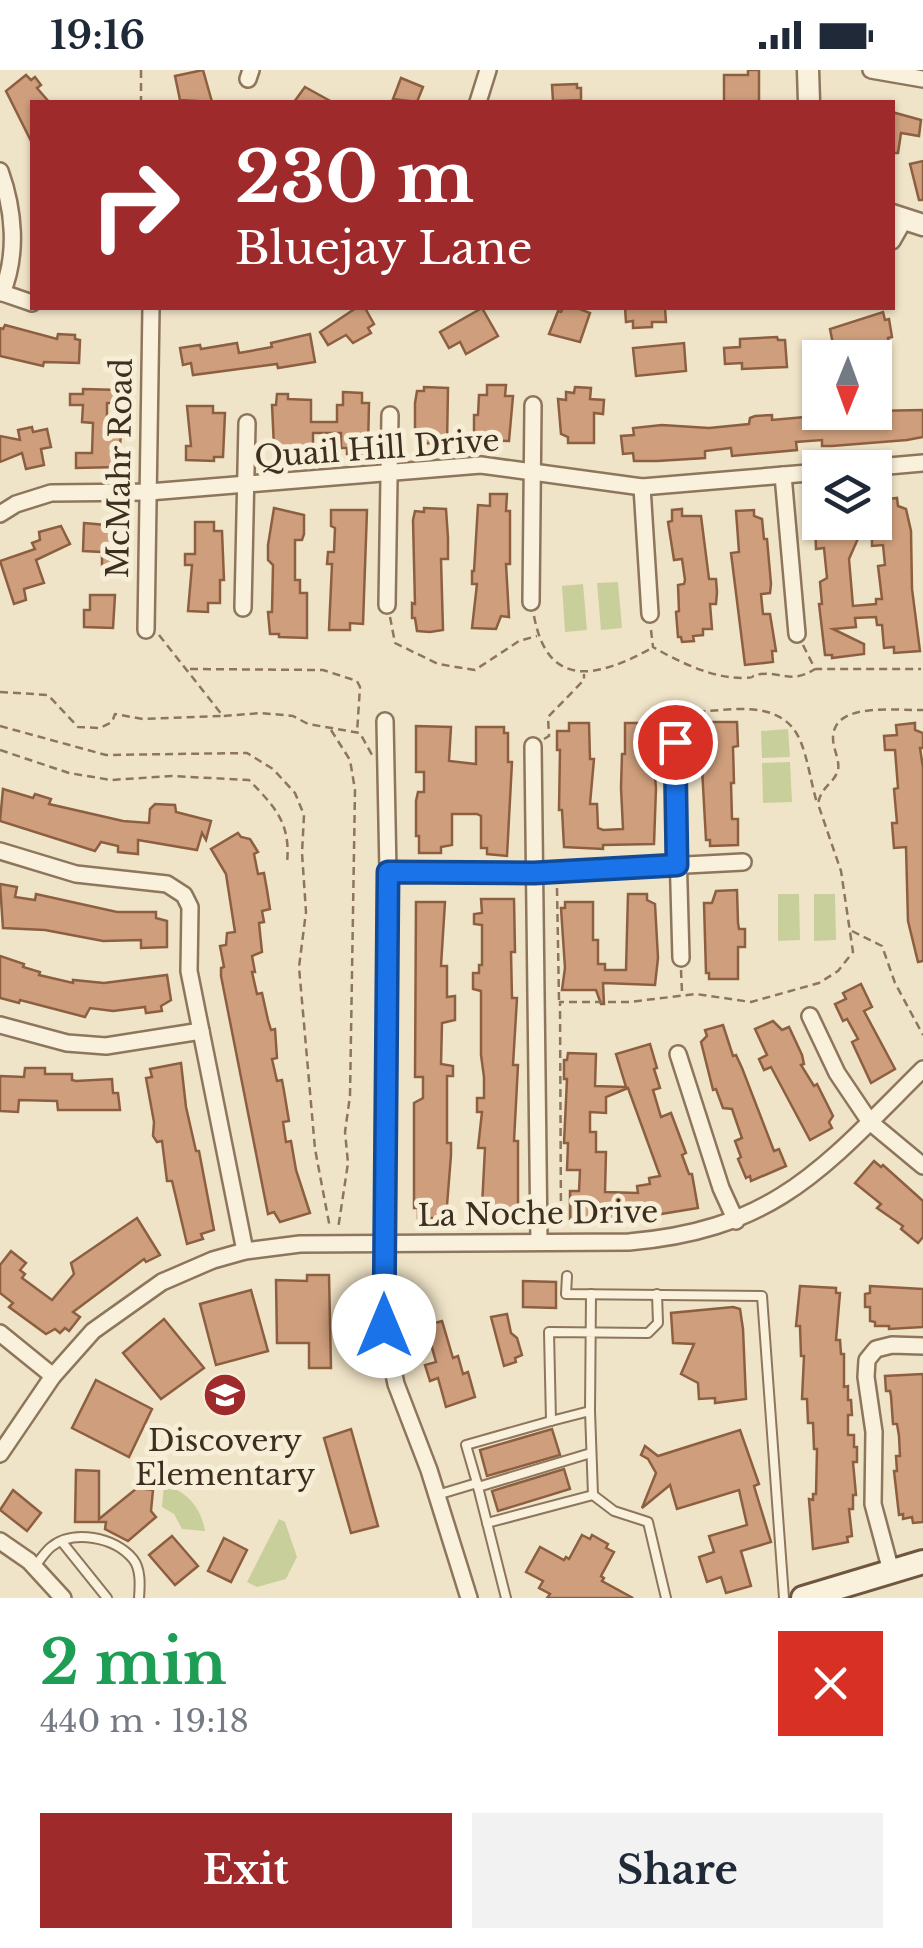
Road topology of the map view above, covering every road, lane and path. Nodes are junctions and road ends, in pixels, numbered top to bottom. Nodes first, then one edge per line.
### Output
1 (141, 70) edge
2 (488, 70) edge
3 (808, 70) edge
4 (872, 70) edge
5 (923, 79) edge
6 (141, 100) edge
7 (479, 100) edge
8 (809, 100) edge
9 (0, 171) edge
10 (1, 292) edge
11 (30, 302) edge
12 (150, 310) edge
13 (533, 404) dead end
14 (390, 414) dead end
15 (247, 424) dead end
16 (923, 462) edge
17 (892, 465) edge
18 (533, 470) junction
19 (390, 473) junction
20 (802, 473) edge
21 (783, 475) junction
22 (246, 485) junction
23 (642, 487) junction
24 (149, 492) junction
25 (0, 514) edge
26 (531, 602) joint
27 (387, 605) joint
28 (244, 608) dead end
29 (650, 614) joint
30 (152, 632) joint
31 (797, 634) joint
32 (538, 636) junction
33 (653, 647) junction
34 (188, 669) junction
35 (815, 669) junction
36 (922, 670) edge
37 (584, 672) junction
38 (0, 692) edge
39 (923, 710) edge
40 (223, 716) junction
41 (385, 722) dead end
42 (0, 726) edge
43 (329, 728) junction
44 (357, 733) junction
45 (675, 742) joint
46 (533, 746) joint
47 (0, 750) edge
48 (374, 758) dead end
49 (818, 804) junction
50 (0, 851) edge
51 (743, 862) dead end
52 (286, 863) dead end
53 (677, 865) junction
54 (388, 872) junction
55 (534, 880) junction
56 (851, 930) junction
57 (681, 958) joint
58 (683, 995) junction
59 (560, 1002) junction
60 (810, 1016) dead end
61 (0, 1025) edge
62 (202, 1031) junction
63 (923, 1035) edge
64 (678, 1054) dead end
65 (923, 1069) edge
66 (870, 1122) junction
67 (923, 1166) edge
68 (736, 1221) junction
69 (539, 1237) junction
70 (335, 1238) junction
71 (384, 1244) junction
72 (244, 1251) junction
73 (567, 1276) dead end
74 (591, 1294) junction
75 (658, 1294) junction
76 (590, 1332) junction
77 (0, 1334) edge
78 (923, 1346) edge
79 (53, 1376) junction
80 (590, 1411) junction
81 (550, 1421) junction
82 (591, 1452) junction
83 (0, 1454) edge
84 (478, 1485) junction
85 (436, 1495) junction
86 (593, 1495) junction
87 (488, 1523) junction
88 (0, 1541) edge
89 (62, 1542) junction
90 (923, 1562) edge
91 (34, 1566) junction
92 (891, 1571) junction
93 (64, 1598) edge
94 (107, 1598) edge
95 (139, 1598) edge
96 (468, 1598) edge
97 (506, 1598) edge
98 (666, 1598) edge
99 (784, 1598) edge
100 (803, 1598) edge

1 - 6 path
2 - 7 street
3 - 8 street
4 - 5 street
9 - 10 street
10 - 11 street
12 - 24 street, McMahr Road
13 - 18 street
14 - 19 street
15 - 22 street
16 - 17 street
18 - 19 street, Quail Hill Drive
18 - 23 street, Quail Hill Drive
18 - 26 street
19 - 22 street, Quail Hill Drive
19 - 27 street
20 - 21 street, Quail Hill Drive
21 - 23 street, Quail Hill Drive
21 - 31 street
22 - 24 street, Quail Hill Drive
22 - 28 street
23 - 29 street
24 - 25 street, Quail Hill Drive
24 - 30 street, McMahr Road
26 - 32 path
27 - 32 path
29 - 33 path
30 - 34 path
31 - 35 path
32 - 37 path
33 - 35 path
33 - 37 path
34 - 40 path
34 - 44 path
35 - 36 path
37 - 46 path
38 - 40 path
39 - 49 path
40 - 43 path
41 - 54 street
42 - 70 path
43 - 44 path
43 - 70 path
44 - 48 path
45 - 49 path
45 - 53 street
46 - 55 street
47 - 52 path
49 - 56 path
50 - 62 street
51 - 53 street
53 - 55 street
53 - 57 street
54 - 55 street
54 - 71 street
55 - 59 path
55 - 69 street
56 - 58 path
56 - 63 path
57 - 58 path
58 - 59 path
59 - 69 path
60 - 66 street
61 - 62 street
62 - 72 street
64 - 68 street
65 - 66 street, La Noche Drive
66 - 67 street
66 - 68 street, La Noche Drive
68 - 69 street, La Noche Drive
69 - 71 street, La Noche Drive
70 - 71 street, La Noche Drive
70 - 72 street, La Noche Drive
71 - 85 street
72 - 79 street, La Noche Drive
73 - 74 lane
74 - 75 lane
74 - 76 lane
75 - 76 lane
75 - 99 lane
76 - 80 lane
76 - 81 lane
77 - 79 street
78 - 92 street
79 - 83 street, La Noche Drive
80 - 81 lane
80 - 82 lane
81 - 84 lane
82 - 84 lane
82 - 86 lane
84 - 85 lane
84 - 87 lane
85 - 96 street
86 - 87 lane
86 - 98 lane
87 - 97 lane
88 - 91 street
89 - 91 lane
89 - 94 lane
89 - 95 lane
90 - 92 main road
91 - 93 street
92 - 100 main road

